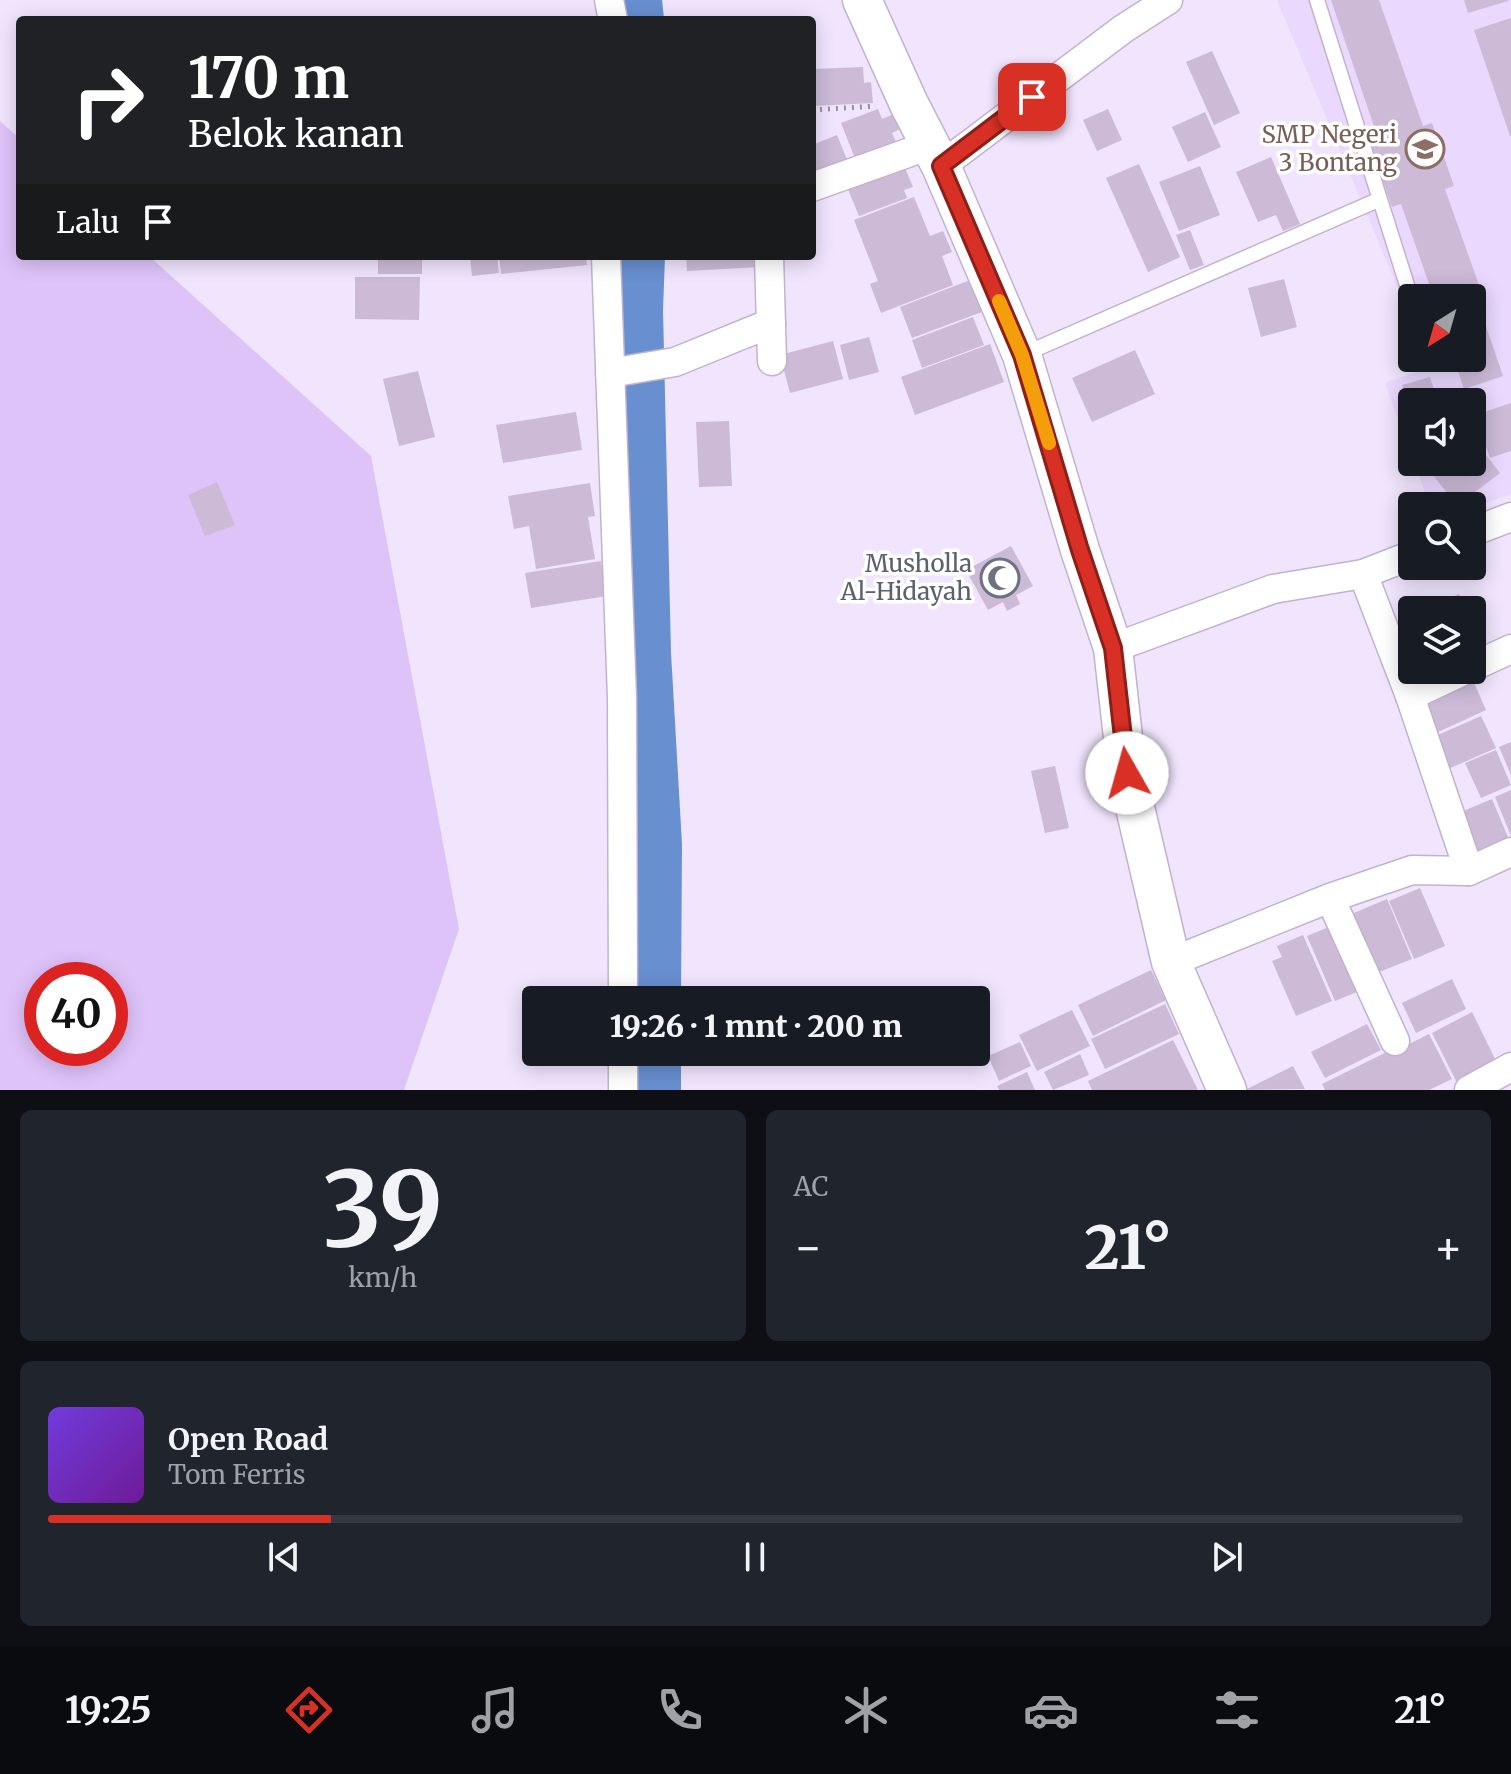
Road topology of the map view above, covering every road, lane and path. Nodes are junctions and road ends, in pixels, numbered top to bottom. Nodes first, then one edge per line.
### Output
1 (862, 0) edge
2 (1168, 0) edge
3 (1317, 0) edge
4 (909, 104) junction
5 (816, 110) edge
6 (935, 156) junction
7 (816, 186) edge
8 (1378, 200) junction
9 (607, 260) edge
10 (769, 260) edge
11 (1406, 284) edge
12 (771, 323) junction
13 (1022, 355) junction
14 (772, 361) dead end
15 (622, 372) junction
16 (1511, 517) edge
17 (1486, 527) edge
18 (1398, 560) edge
19 (1363, 574) junction
20 (1113, 648) junction
21 (1511, 649) edge
22 (1486, 661) edge
23 (1435, 684) edge
24 (1410, 696) junction
25 (1511, 852) edge
26 (1469, 871) junction
27 (1330, 898) junction
28 (1171, 962) junction
29 (623, 986) edge
30 (1395, 1041) dead end
31 (623, 1066) edge
32 (1511, 1067) edge
33 (623, 1090) edge
34 (1227, 1090) edge
35 (1469, 1090) edge

1 - 4 street
2 - 6 street
3 - 8 lane
4 - 5 path
4 - 6 street
6 - 7 street
6 - 13 street
8 - 11 lane
8 - 13 lane
9 - 15 street
10 - 12 street
12 - 14 street
12 - 15 street
13 - 20 street
15 - 29 street
16 - 17 street
18 - 19 street
19 - 20 street
19 - 24 street
20 - 28 street
21 - 22 street
23 - 24 street
24 - 26 street
25 - 26 street
26 - 27 street
27 - 28 street
27 - 30 street
28 - 34 street
31 - 33 street
32 - 35 street

